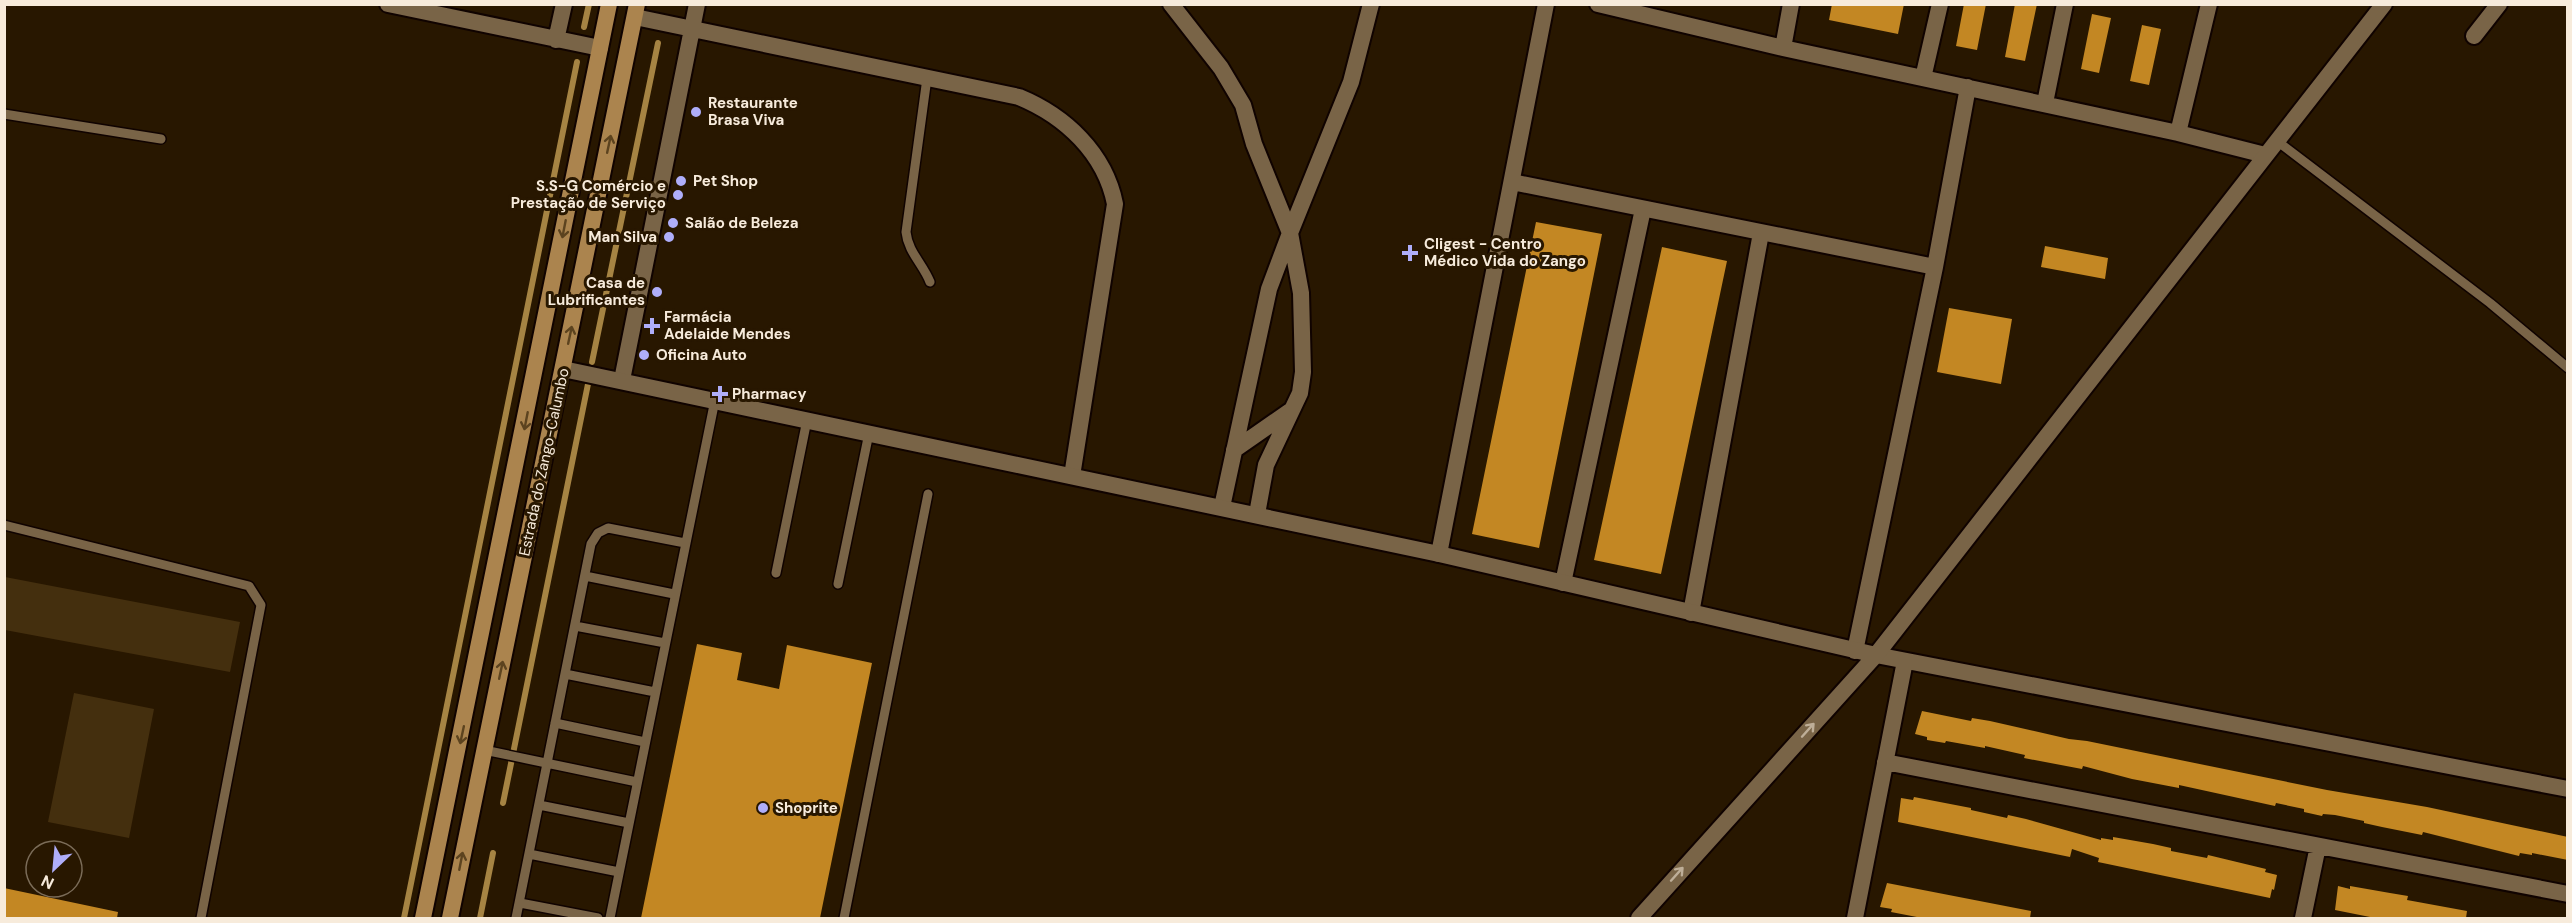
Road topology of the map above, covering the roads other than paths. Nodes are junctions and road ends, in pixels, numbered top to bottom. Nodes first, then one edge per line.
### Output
1 (388, 4) edge
2 (564, 4) edge
3 (609, 4) edge
4 (697, 4) edge
5 (1172, 4) edge
6 (1371, 4) edge
7 (1546, 4) edge
8 (1598, 4) edge
9 (1791, 4) edge
10 (1940, 4) edge
11 (2065, 4) edge
12 (2209, 4) edge
13 (2385, 4) edge
14 (2499, 4) edge
15 (636, 11) edge
16 (692, 29) junction
17 (2474, 36) dead end
18 (556, 39) junction
19 (594, 47) junction
20 (1783, 48) junction
21 (927, 78) junction
22 (1923, 78) junction
23 (1968, 87) junction
24 (2045, 103) junction
25 (4, 114) edge
26 (2178, 133) junction
27 (161, 139) dead end
28 (2277, 141) junction
29 (2265, 155) junction
30 (1512, 182) junction
31 (1643, 209) junction
32 (1290, 233) junction
33 (1761, 233) junction
34 (1935, 267) junction
35 (930, 282) dead end
36 (2568, 368) edge
37 (563, 369) junction
38 (622, 380) junction
39 (716, 400) junction
40 (1244, 402) junction
41 (1291, 411) junction
42 (807, 420) junction
43 (869, 433) junction
44 (1256, 435) junction
45 (1234, 450) junction
46 (1266, 465) junction
47 (1072, 476) junction
48 (928, 494) dead end
49 (1222, 507) junction
50 (1257, 514) junction
51 (4, 525) edge
52 (685, 543) junction
53 (1439, 554) junction
54 (776, 573) dead end
55 (585, 576) junction
56 (1563, 583) junction
57 (838, 585) dead end
58 (674, 594) junction
59 (1691, 613) junction
60 (575, 626) junction
61 (665, 643) junction
62 (1855, 651) junction
63 (1876, 655) junction
64 (1905, 661) junction
65 (565, 674) junction
66 (655, 692) junction
67 (555, 723) junction
68 (645, 742) junction
69 (484, 750) junction
70 (1885, 762) junction
71 (547, 764) junction
72 (637, 782) junction
73 (2568, 789) edge
74 (539, 804) junction
75 (629, 823) junction
76 (2318, 846) junction
77 (529, 854) junction
78 (619, 872) junction
79 (2568, 894) edge
80 (520, 903) junction
81 (201, 918) edge
82 (423, 918) edge
83 (450, 918) edge
84 (516, 918) edge
85 (598, 918) edge
86 (610, 918) edge
87 (844, 918) edge
88 (1639, 918) edge
89 (1855, 918) edge
90 (2303, 918) edge

1 - 18 street
2 - 18 street
3 - 19 main road
4 - 16 street
5 - 32 street
6 - 32 street
7 - 30 street
8 - 20 street
9 - 20 street
10 - 22 street
11 - 24 street
12 - 26 street
13 - 28 street
14 - 17 street
15 - 16 street
37 -> 15 main road, Estrada do Zango-Calumbo
16 - 21 street
16 - 38 street
18 - 19 street
19 -> 82 main road
20 - 22 street
21 - 35 lane
21 - 47 street
22 - 23 street
23 - 24 street
23 - 34 street
24 - 26 street
25 - 27 lane
26 - 29 street
28 - 29 street
28 - 36 lane
29 - 63 street
30 - 31 street
30 - 53 street
31 - 33 street
31 - 56 street
32 - 40 street
32 - 41 street
33 - 34 street
33 - 59 street
34 - 62 street
37 - 38 street
69 -> 37 main road, Estrada do Zango-Calumbo
38 - 39 street
39 - 42 street
39 - 52 lane
40 - 44 street
40 - 45 street
41 - 44 street
41 - 46 street
42 - 43 street
42 - 54 lane
43 - 47 street
43 - 57 lane
44 - 45 street
44 - 46 street
45 - 49 street
46 - 50 street
47 - 49 street
48 - 87 lane
49 - 50 street
50 - 53 street
51 - 81 lane
52 - 55 lane
52 - 58 lane
53 - 56 street
55 - 58 lane
55 - 60 lane
56 - 59 street
58 - 61 lane
59 - 62 street
60 - 61 lane
60 - 65 lane
61 - 66 lane
62 - 63 street
63 - 64 street
88 -> 63 street
64 - 70 street
64 - 73 street
65 - 66 lane
65 - 67 lane
66 - 68 lane
67 - 68 lane
67 - 71 lane
68 - 72 lane
69 - 71 lane
83 -> 69 main road, Estrada do Zango-Calumbo
70 - 76 street
70 - 89 street
71 - 72 lane
71 - 74 lane
72 - 75 lane
74 - 75 lane
74 - 77 lane
75 - 78 lane
76 - 79 street
76 - 90 street
77 - 78 lane
77 - 80 lane
78 - 86 lane
80 - 84 lane
80 - 85 lane

